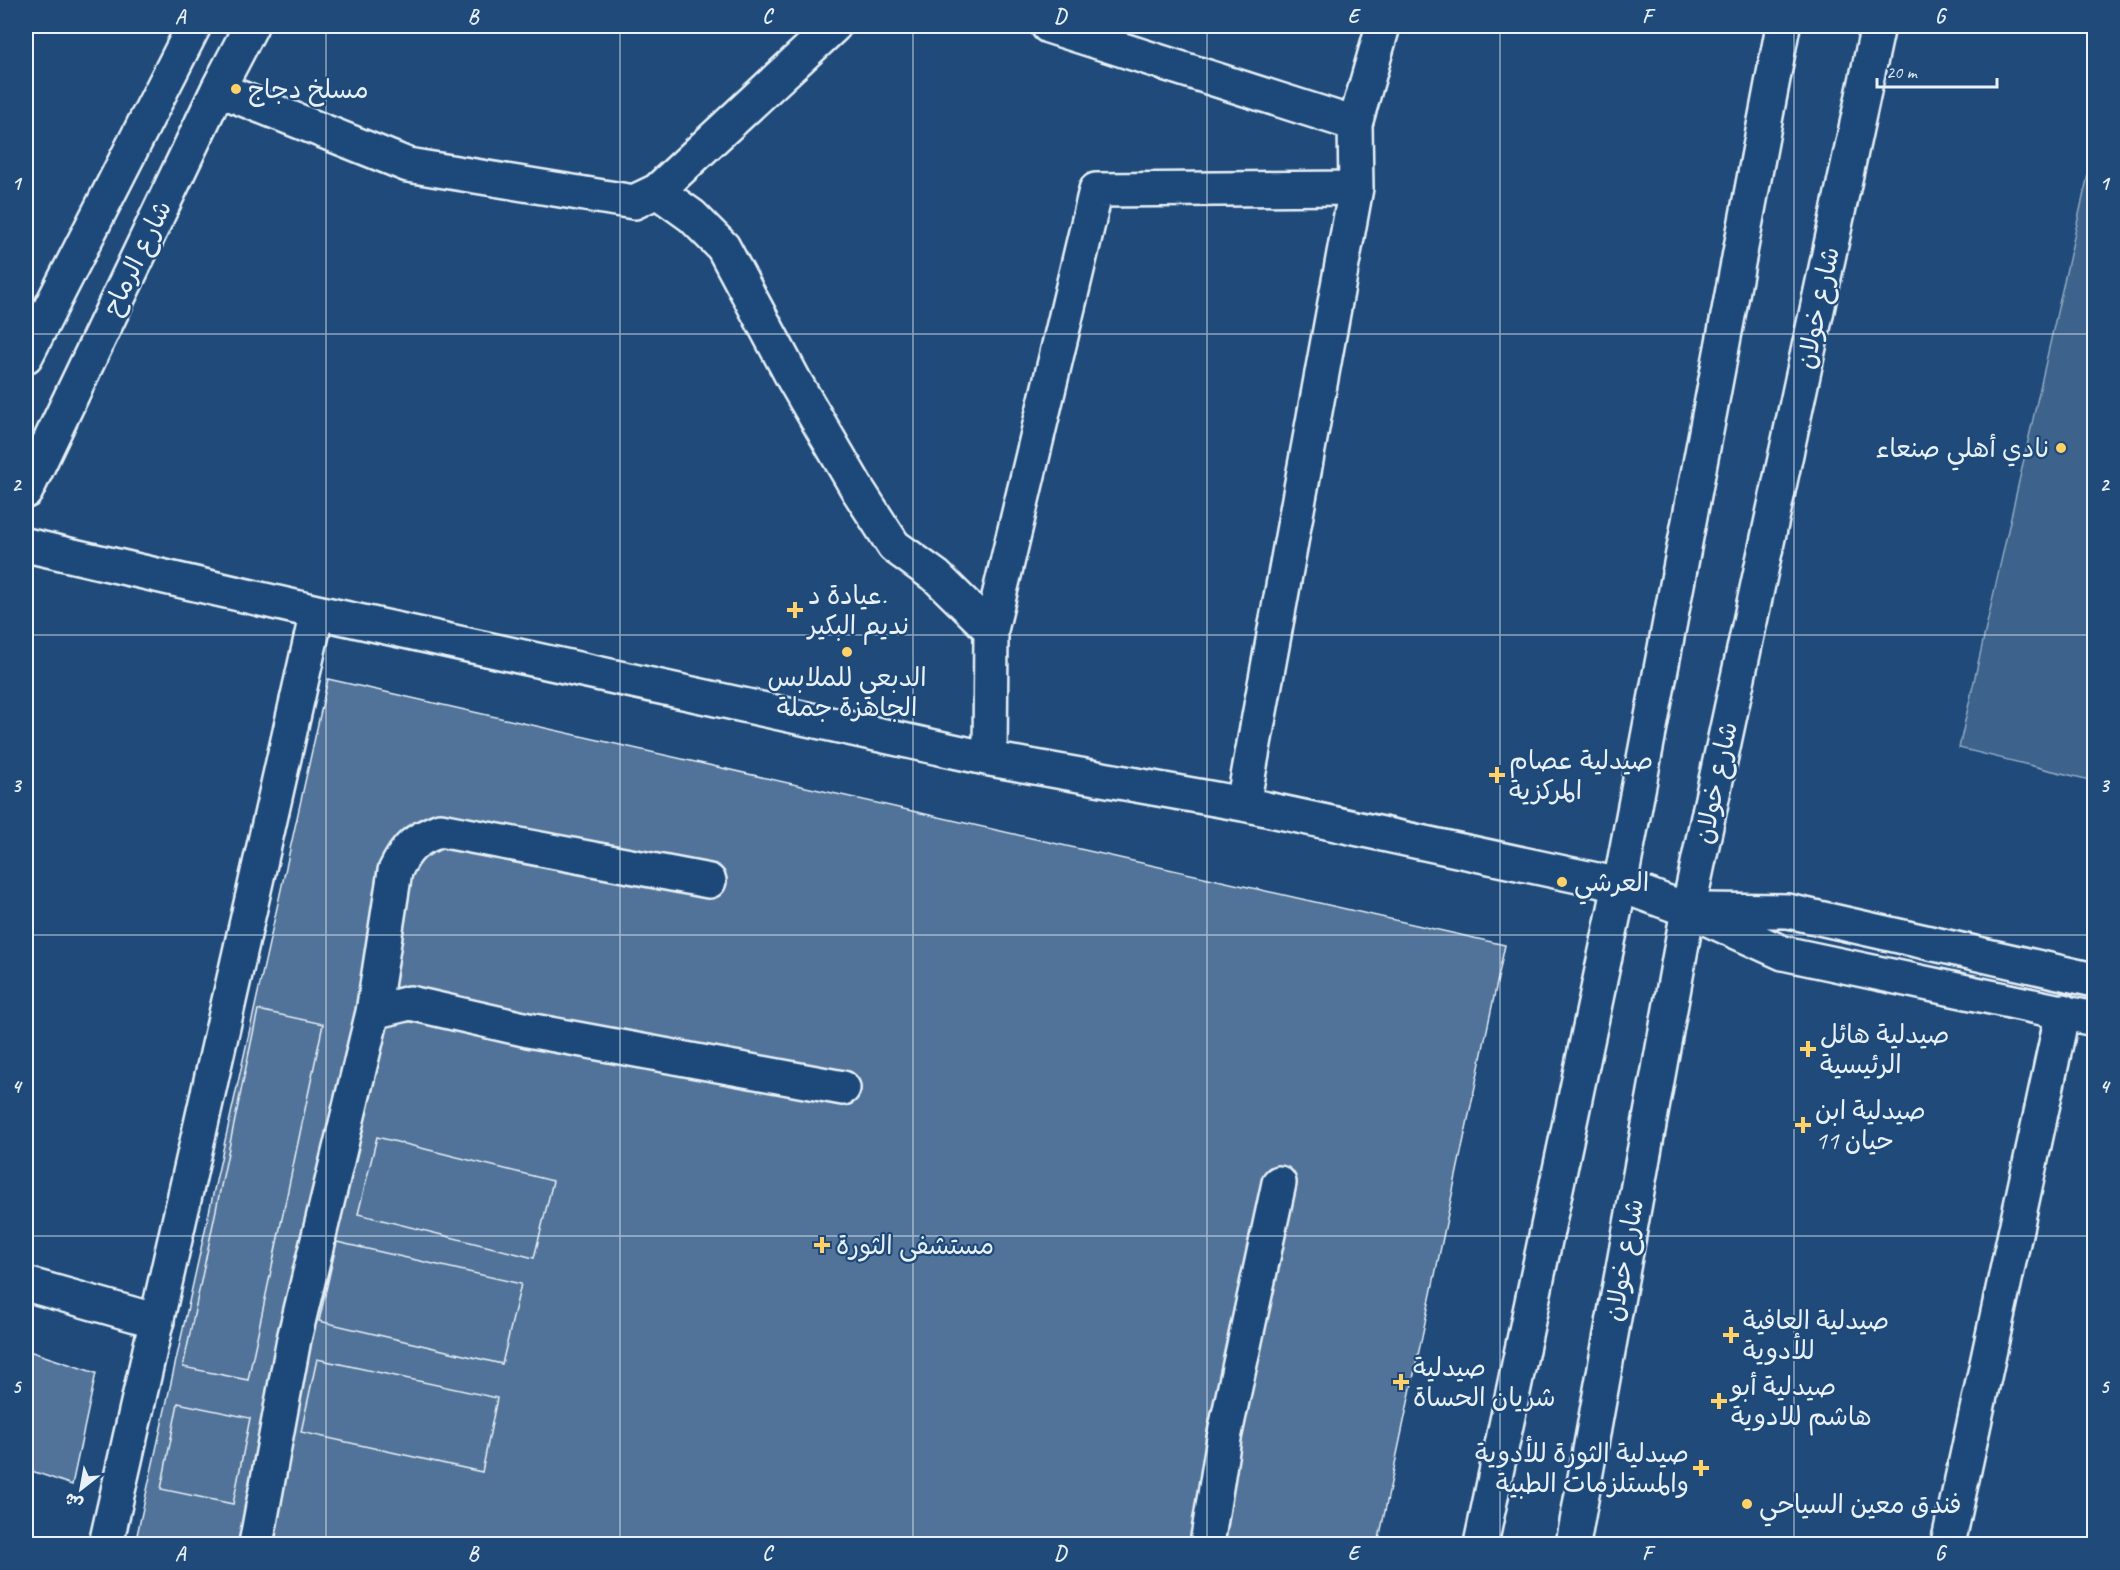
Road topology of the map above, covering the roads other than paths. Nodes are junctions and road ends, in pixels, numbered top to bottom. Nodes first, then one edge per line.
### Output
1 (194, 26) edge
2 (251, 26) edge
3 (834, 26) edge
4 (1048, 26) edge
5 (1383, 26) edge
6 (1783, 26) edge
7 (1878, 26) edge
8 (218, 89) junction
9 (1355, 124) junction
10 (1356, 188) junction
11 (657, 191) junction
12 (26, 356) edge
13 (26, 491) edge
14 (26, 545) edge
15 (317, 612) junction
16 (991, 630) junction
17 (990, 759) junction
18 (1243, 804) junction
19 (709, 881) dead end
20 (1620, 885) junction
21 (1689, 910) junction
22 (2094, 980) edge
23 (2063, 1011) junction
24 (373, 1012) junction
25 (2094, 1019) edge
26 (843, 1088) dead end
27 (1279, 1183) dead end
28 (26, 1284) edge
29 (157, 1321) junction
30 (106, 1545) edge
31 (256, 1545) edge
32 (1207, 1545) edge
33 (1481, 1545) edge
34 (1572, 1545) edge
35 (1948, 1545) edge

1 - 12 street
2 - 8 street, شارع الرماح
3 - 11 street
4 - 9 street
5 - 9 street
6 - 20 street
7 - 21 street, شارع خولان
8 - 11 street
8 - 13 street, شارع الرماح
9 - 10 street
10 - 16 street
10 - 18 street
11 - 16 street
14 - 15 street
15 - 17 street
15 - 29 street
16 - 17 street
17 - 18 street
18 - 20 street
19 - 24 street
20 - 21 street
20 - 33 street
21 - 22 street
21 - 23 street
21 - 34 street, شارع خولان
23 - 25 street
23 - 35 street
24 - 26 street
24 - 31 street
27 - 32 street
28 - 29 street
29 - 30 street

